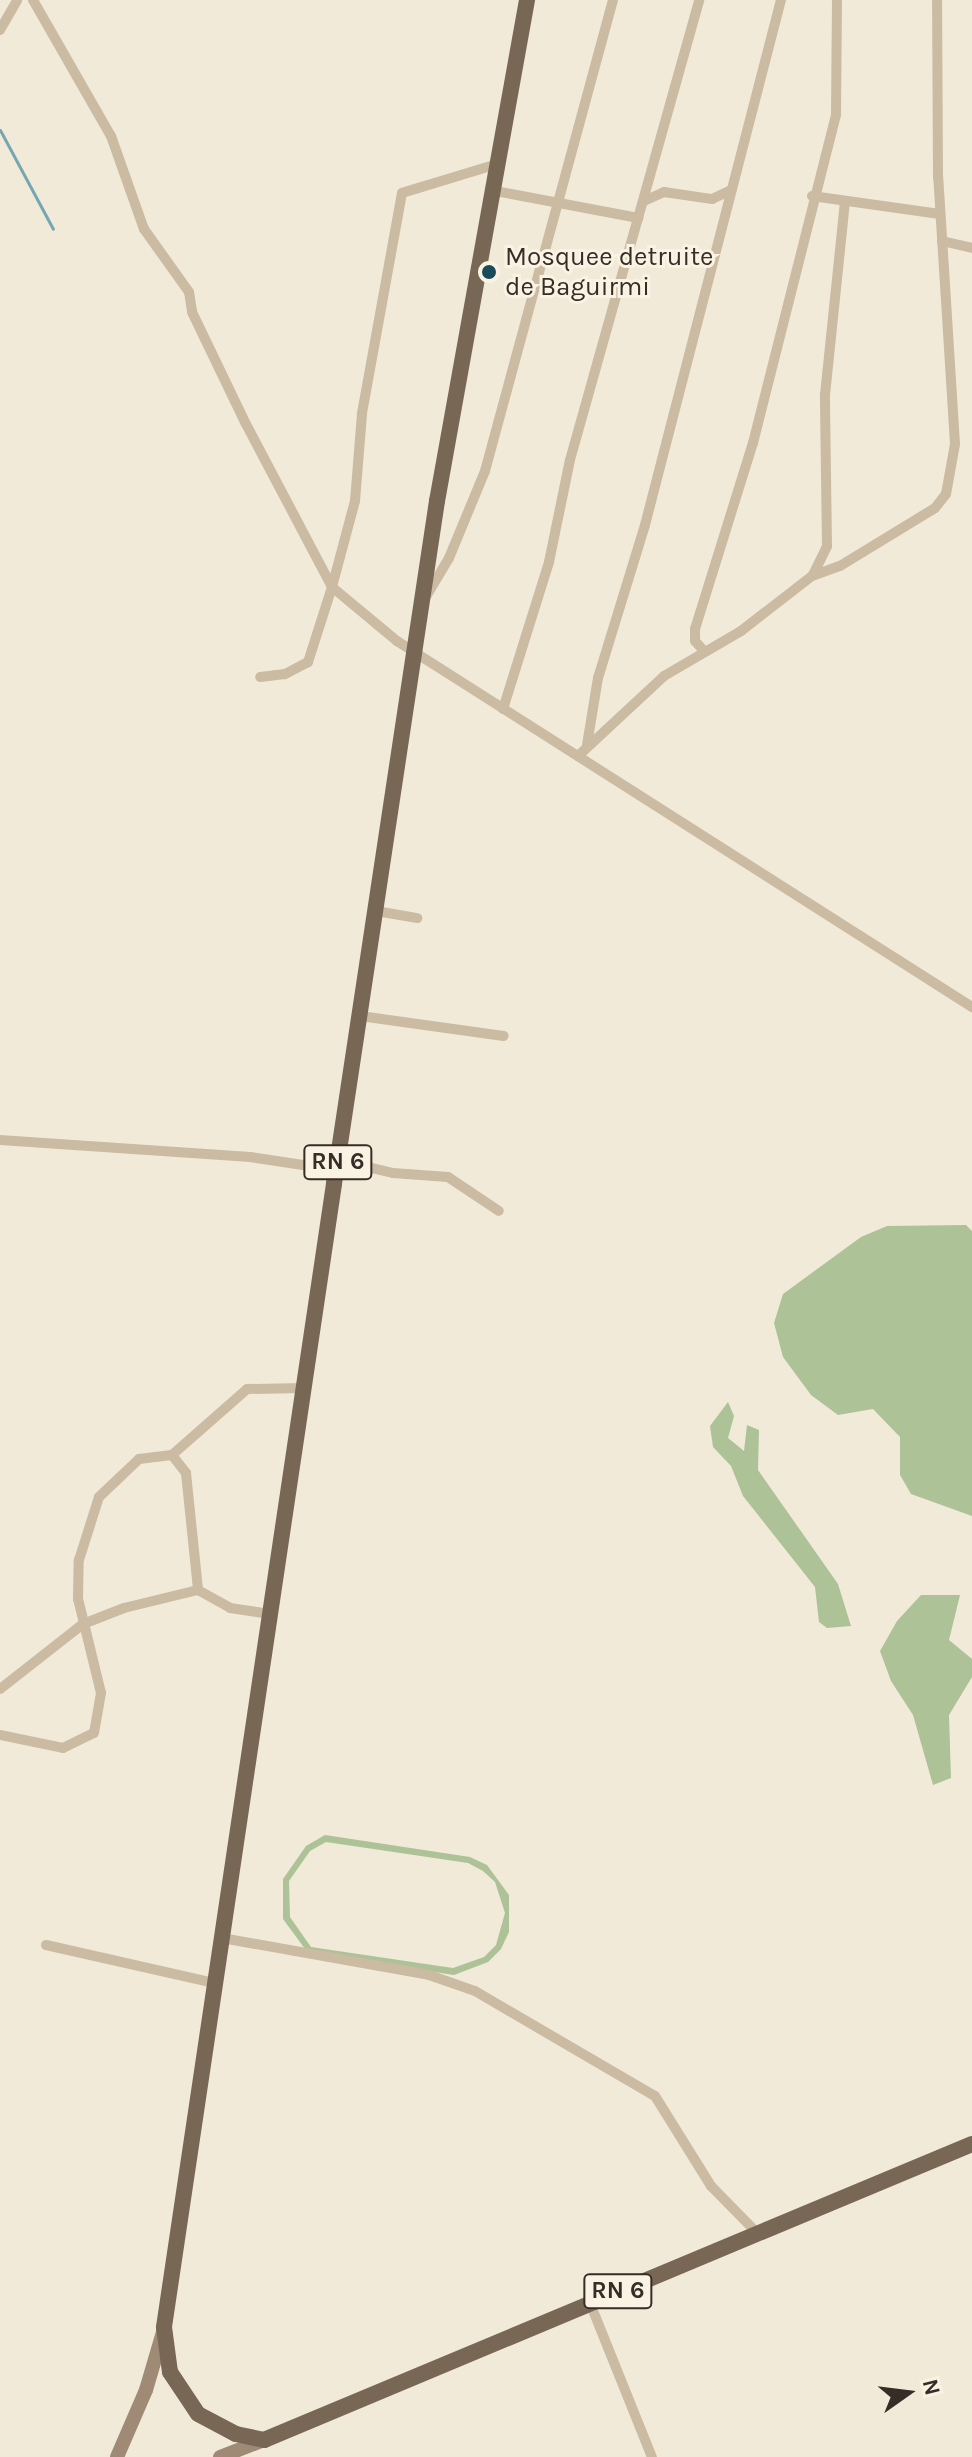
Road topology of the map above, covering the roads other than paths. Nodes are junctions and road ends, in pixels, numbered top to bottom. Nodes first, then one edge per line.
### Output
1 (17, 0) edge
2 (33, 0) edge
3 (527, 0) edge
4 (613, 0) edge
5 (699, 0) edge
6 (781, 0) edge
7 (837, 0) edge
8 (937, 0) edge
9 (0, 30) edge
10 (494, 165) junction
11 (490, 190) junction
12 (731, 190) junction
13 (812, 196) junction
14 (644, 201) junction
15 (559, 202) junction
16 (845, 203) junction
17 (940, 214) junction
18 (638, 218) junction
19 (942, 241) junction
20 (966, 248) edge
21 (945, 261) junction
22 (827, 546) junction
23 (840, 566) junction
24 (812, 576) junction
25 (332, 587) junction
26 (423, 602) junction
27 (415, 651) junction
28 (704, 651) junction
29 (260, 677) dead end
30 (503, 709) junction
31 (587, 745) junction
32 (578, 756) junction
33 (376, 911) junction
34 (417, 918) dead end
35 (972, 1007) edge
36 (360, 1016) junction
37 (504, 1036) dead end
38 (0, 1140) edge
39 (337, 1165) junction
40 (499, 1211) dead end
41 (304, 1388) junction
42 (172, 1455) junction
43 (198, 1590) junction
44 (270, 1614) junction
45 (83, 1624) junction
46 (0, 1689) edge
47 (0, 1735) edge
48 (222, 1938) junction
49 (46, 1945) dead end
50 (215, 1983) junction
51 (972, 2144) edge
52 (758, 2234) junction
53 (590, 2303) junction
54 (164, 2327) junction
55 (264, 2440) junction
56 (117, 2457) edge
57 (220, 2457) edge
58 (652, 2457) edge

1 - 9 street
2 - 25 street
3 - 10 main road, RN 6
4 - 15 street
5 - 14 street
6 - 12 street
7 - 13 street
8 - 17 street
10 - 11 main road, RN 6
10 - 25 street
11 - 15 street
11 - 26 main road, RN 6
12 - 14 street
12 - 31 street
13 - 16 street
13 - 28 street
14 - 18 street
15 - 18 street
15 - 26 street
16 - 17 street
16 - 22 street
17 - 19 street
18 - 30 street
19 - 20 street
19 - 21 street
20 - 21 street
21 - 23 street
22 - 23 street
22 - 24 street
23 - 24 street
24 - 28 street
25 - 27 street
25 - 29 street
26 - 27 main road, RN 6
27 - 30 street
27 - 33 main road, RN 6
28 - 31 street
30 - 32 street
31 - 32 street
32 - 35 street
33 - 34 street
33 - 36 main road, RN 6
36 - 37 street
36 - 39 main road, RN 6
38 - 39 street
39 - 40 street
39 - 41 main road, RN 6
41 - 42 street
41 - 44 main road, RN 6
42 - 43 street
42 - 45 street
43 - 44 street
43 - 45 street
44 - 48 main road, RN 6
45 - 46 street
45 - 47 street
48 - 50 main road, RN 6
48 - 52 street
49 - 50 street
50 - 54 main road, RN 6
51 - 52 main road, RN 6
52 - 53 main road, RN 6
53 - 55 main road, RN 6
53 - 58 street
54 - 55 main road, RN 6
54 - 56 main road
55 - 57 main road

